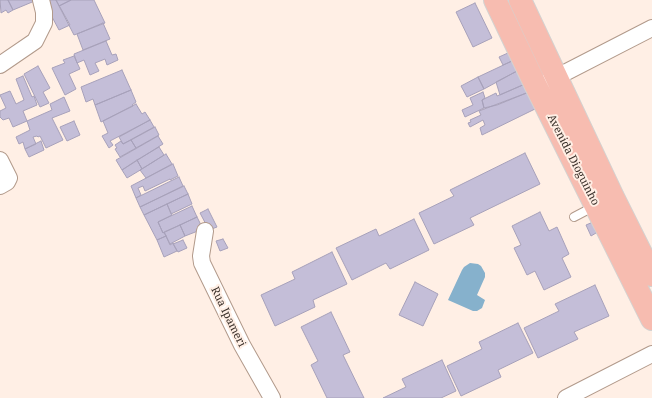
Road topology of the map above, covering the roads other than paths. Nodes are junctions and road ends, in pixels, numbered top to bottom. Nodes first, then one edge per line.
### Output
1 (41, 0) edge
2 (495, 0) edge
3 (520, 0) edge
4 (652, 28) edge
5 (0, 65) edge
6 (557, 77) junction
7 (536, 86) junction
8 (0, 160) edge
9 (4, 184) edge
10 (605, 201) junction
11 (574, 217) dead end
12 (205, 231) dead end
13 (652, 275) edge
14 (652, 319) edge
15 (652, 354) edge
16 (272, 398) edge
17 (566, 398) edge

1 - 5 street
2 - 7 main road, Avenida Dioguinho
3 - 6 main road, Avenida Dioguinho
4 - 6 street
6 - 7 street
6 - 10 main road, Avenida Dioguinho
7 - 10 main road, Avenida Dioguinho
8 - 9 street
10 - 11 lane
10 - 13 main road, Avenida Dioguinho
10 - 14 main road, Avenida Dioguinho
12 - 16 street, Rua Ipameri
15 - 17 street

